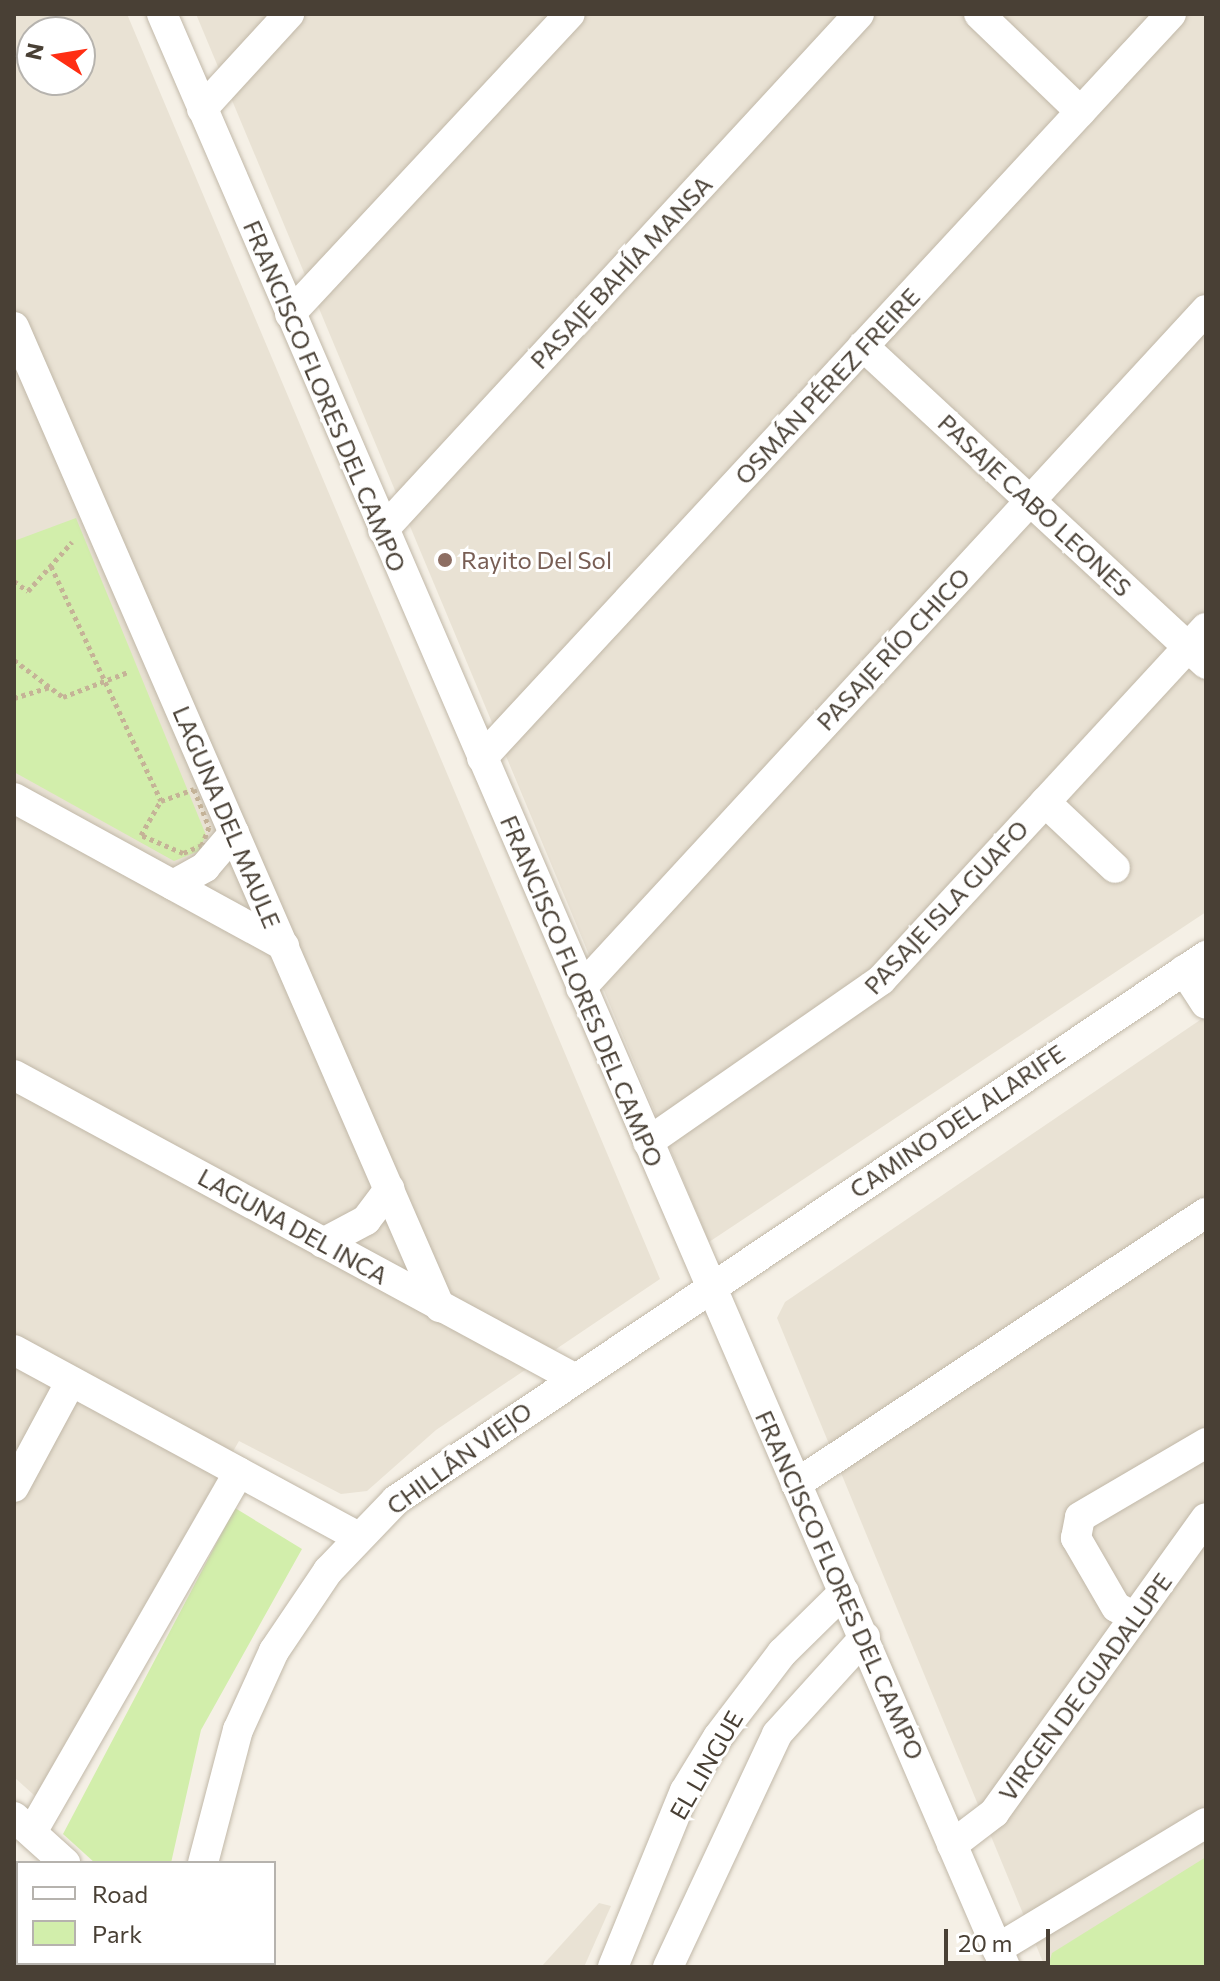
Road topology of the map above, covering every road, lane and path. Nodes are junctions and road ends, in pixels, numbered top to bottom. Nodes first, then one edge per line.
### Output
1 (162, 14) edge
2 (289, 14) edge
3 (570, 14) edge
4 (859, 14) edge
5 (979, 14) edge
6 (1171, 14) edge
7 (202, 109) junction
8 (1081, 112) junction
9 (1206, 310) edge
10 (290, 314) junction
11 (14, 327) edge
12 (863, 346) junction
13 (1030, 501) junction
14 (95, 514) junction
15 (383, 530) junction
16 (51, 566) junction
17 (14, 581) edge
18 (1200, 647) edge
19 (14, 660) edge
20 (141, 667) dead end
21 (107, 680) junction
22 (50, 687) junction
23 (14, 698) edge
24 (482, 758) junction
25 (188, 775) dead end
26 (194, 789) junction
27 (14, 798) edge
28 (161, 801) junction
29 (1045, 802) junction
30 (234, 833) junction
31 (1115, 868) dead end
32 (173, 885) junction
33 (284, 946) junction
34 (1195, 963) edge
35 (581, 988) junction
36 (1206, 1004) edge
37 (14, 1075) edge
38 (648, 1142) junction
39 (389, 1189) junction
40 (1206, 1213) edge
41 (323, 1243) junction
42 (709, 1287) junction
43 (440, 1307) junction
44 (14, 1350) edge
45 (572, 1377) junction
46 (71, 1381) junction
47 (1206, 1443) edge
48 (239, 1472) junction
49 (796, 1484) junction
50 (14, 1487) edge
51 (1206, 1518) edge
52 (358, 1537) junction
53 (1194, 1556) edge
54 (844, 1592) junction
55 (1135, 1617) junction
56 (865, 1637) junction
57 (1206, 1823) edge
58 (23, 1825) edge
59 (952, 1845) junction
60 (63, 1861) edge
61 (203, 1861) edge
62 (1001, 1958) edge
63 (613, 1967) edge
64 (668, 1967) edge

1 - 7 street, FRANCISCO FLORES DEL CAMPO
2 - 7 street
3 - 10 street
4 - 15 street, PASAJE BAHÍA MANSA
5 - 8 street
6 - 8 street, OSMÁN PÉREZ FREIRE
7 - 10 street, FRANCISCO FLORES DEL CAMPO
8 - 12 street, OSMÁN PÉREZ FREIRE
9 - 13 street, PASAJE RÍO CHICO
10 - 15 street, FRANCISCO FLORES DEL CAMPO
11 - 14 street, LAGUNA DEL MAULE
12 - 13 street, PASAJE CABO LEONES
12 - 24 street, OSMÁN PÉREZ FREIRE
13 - 18 street, PASAJE CABO LEONES
13 - 35 street, PASAJE RÍO CHICO
14 - 16 path
14 - 30 street, LAGUNA DEL MAULE
15 - 24 street, FRANCISCO FLORES DEL CAMPO
16 - 17 path
16 - 21 path
18 - 29 street, PASAJE ISLA GUAFO
19 - 22 path
20 - 21 path
21 - 22 path
21 - 28 path
22 - 23 path
24 - 35 street, FRANCISCO FLORES DEL CAMPO
25 - 26 path
26 - 28 path
26 - 28 path
27 - 32 street
29 - 31 street
29 - 38 street, PASAJE ISLA GUAFO
30 - 32 street
30 - 33 street, LAGUNA DEL MAULE
32 - 33 street
33 - 39 street, LAGUNA DEL MAULE
34 - 36 street
34 - 42 street, CAMINO DEL ALARIFE
35 - 38 street, FRANCISCO FLORES DEL CAMPO
37 - 41 street, LAGUNA DEL INCA
38 - 42 street, FRANCISCO FLORES DEL CAMPO
39 - 41 street
39 - 43 street, LAGUNA DEL MAULE
40 - 49 street
41 - 43 street, LAGUNA DEL INCA
42 - 45 street, CHILLÁN VIEJO
42 - 49 street, FRANCISCO FLORES DEL CAMPO
43 - 45 street, LAGUNA DEL INCA
44 - 46 street
45 - 52 street, CHILLÁN VIEJO
46 - 48 street
46 - 50 street
47 - 55 street
48 - 52 street
48 - 58 street
49 - 54 street, FRANCISCO FLORES DEL CAMPO
51 - 53 street, VIRGEN DE GUADALUPE
52 - 61 street, CHILLÁN VIEJO
53 - 55 street, VIRGEN DE GUADALUPE
54 - 56 street, FRANCISCO FLORES DEL CAMPO
54 - 63 street, EL LINGUE
55 - 59 street, VIRGEN DE GUADALUPE
56 - 59 street, FRANCISCO FLORES DEL CAMPO
56 - 64 street, EL LINGUE
57 - 62 street
58 - 60 street
59 - 62 street, FRANCISCO FLORES DEL CAMPO

